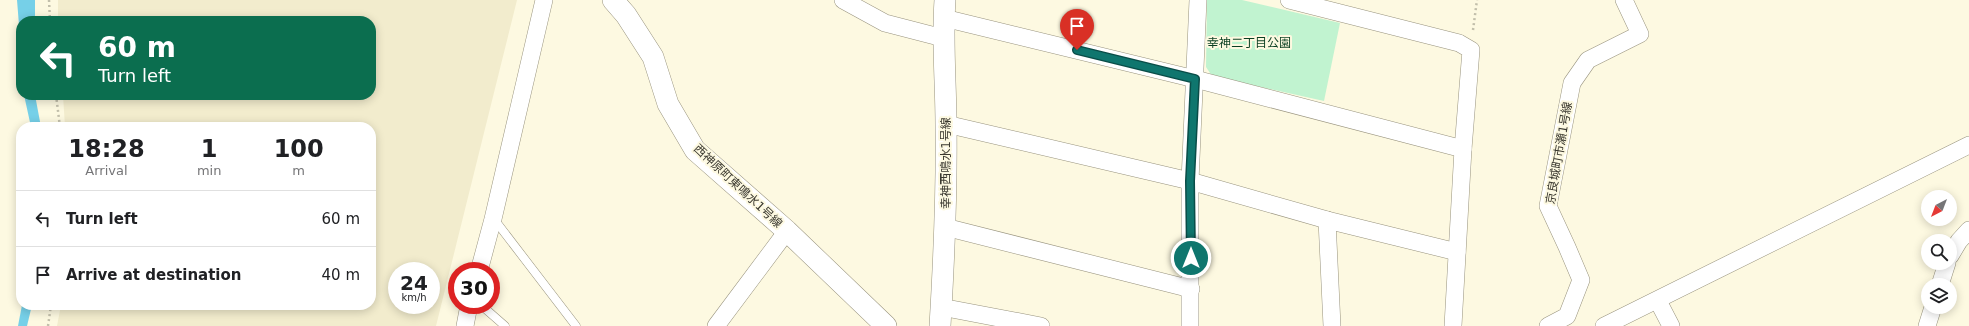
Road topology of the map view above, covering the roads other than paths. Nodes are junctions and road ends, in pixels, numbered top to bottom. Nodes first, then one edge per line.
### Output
1 (544, 0) edge
2 (613, 0) edge
3 (843, 0) edge
4 (1198, 0) edge
5 (1289, 0) edge
6 (1624, 0) edge
7 (1338, 6) edge
8 (944, 9) edge
9 (943, 38) junction
10 (1195, 79) junction
11 (946, 124) junction
12 (1969, 145) edge
13 (1463, 149) junction
14 (1190, 181) junction
15 (493, 219) junction
16 (1327, 220) junction
17 (945, 227) junction
18 (1969, 230) edge
19 (787, 232) junction
20 (1957, 244) edge
21 (1457, 252) junction
22 (481, 262) edge
23 (1191, 289) junction
24 (1658, 300) junction
25 (467, 314) edge
26 (491, 314) edge
27 (1931, 314) edge
28 (941, 317) edge
29 (464, 326) edge
30 (505, 326) edge
31 (576, 326) edge
32 (716, 326) edge
33 (886, 326) edge
34 (1041, 326) edge
35 (1190, 326) edge
36 (1332, 326) edge
37 (1453, 326) edge
38 (1548, 326) edge
39 (1604, 326) edge
40 (1671, 326) edge
41 (1927, 326) edge

1 - 15 street
2 - 19 street, 西神原町東鳴水1号線
3 - 9 street
4 - 10 street
5 - 7 street
6 - 38 street, 京良城町市瀬1号線
7 - 13 street
8 - 9 street, 幸神西鳴水1号線
8 - 10 street
9 - 11 street, 幸神西鳴水1号線
10 - 13 street
10 - 14 street
11 - 14 street
11 - 17 street, 幸神西鳴水1号線
12 - 24 street
13 - 21 street
14 - 16 street
14 - 23 street
15 - 22 street
15 - 31 lane
16 - 21 street
16 - 36 street
17 - 23 street
17 - 28 street, 幸神西鳴水1号線
18 - 20 street
19 - 32 street
19 - 33 street, 西神原町東鳴水1号線
21 - 37 street
23 - 35 street
24 - 39 street
24 - 40 street
25 - 29 street
26 - 30 lane
27 - 41 street
28 - 34 street

